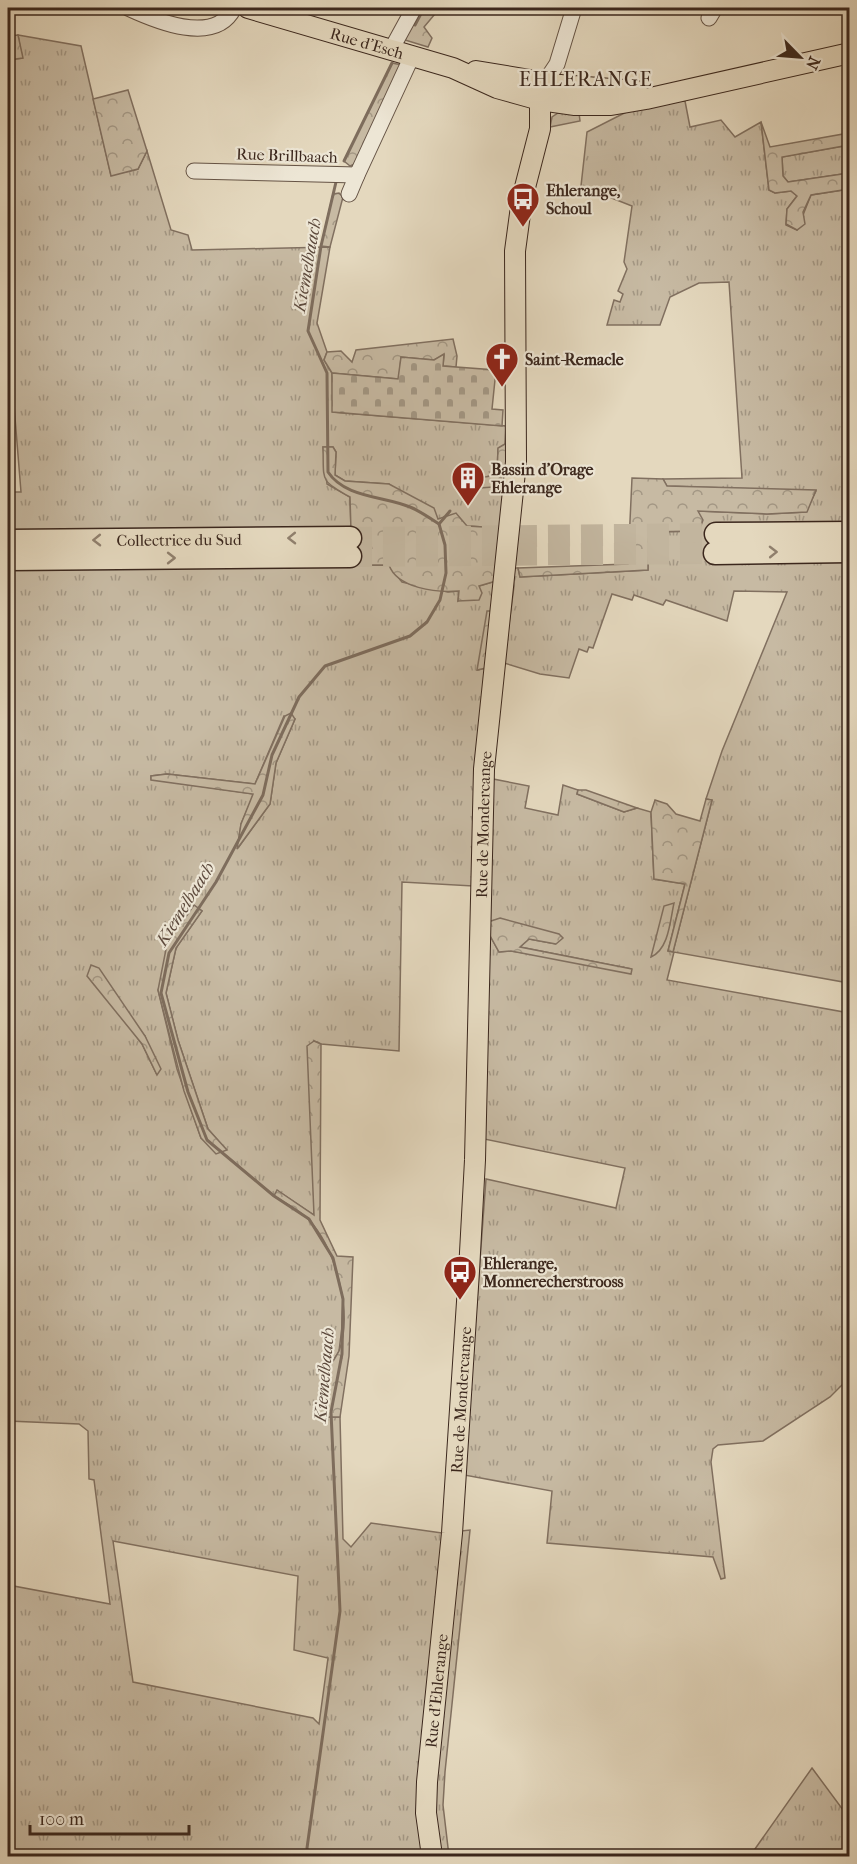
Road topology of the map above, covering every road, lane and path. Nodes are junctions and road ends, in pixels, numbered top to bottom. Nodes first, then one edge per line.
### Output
1 (128, 8) edge
2 (234, 8) edge
3 (248, 8) edge
4 (414, 8) edge
5 (574, 8) edge
6 (391, 50) junction
7 (849, 53) edge
8 (412, 56) junction
9 (551, 93) junction
10 (194, 171) dead end
11 (357, 175) junction
12 (349, 194) dead end
13 (849, 533) edge
14 (8, 541) edge
15 (849, 551) edge
16 (8, 559) edge
17 (453, 1525) joint
18 (432, 1857) edge

1 - 2 street
3 - 6 main road, Rue d'Esch
4 - 6 street
5 - 9 street
6 - 8 main road, Rue d'Esch
7 - 9 main road, Rue d'Esch
8 - 9 main road, Rue d'Esch
8 - 11 street, Rue Brillbaach
9 - 17 main road, Rue de Mondercange
10 - 11 street, Rue Brillbaach
11 - 12 street
13 -> 15 highway
16 -> 14 highway, Collectrice du Sud
17 - 18 main road, Rue d'Ehlerange

